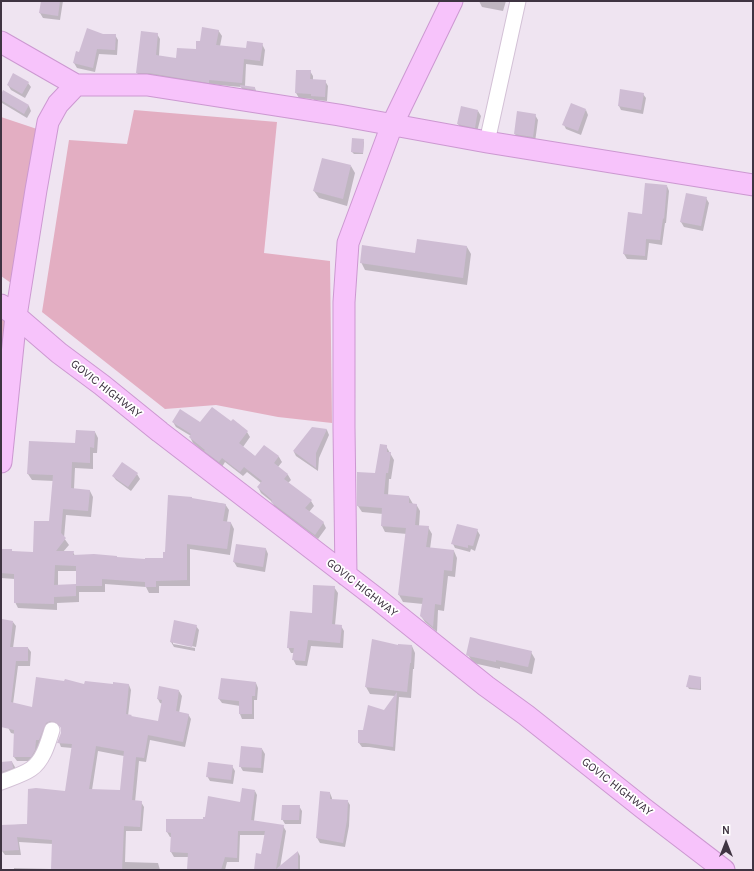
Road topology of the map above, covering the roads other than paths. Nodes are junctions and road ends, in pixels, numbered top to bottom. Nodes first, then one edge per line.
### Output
1 (452, 1) edge
2 (518, 1) edge
3 (1, 42) edge
4 (76, 85) junction
5 (392, 125) junction
6 (487, 142) junction
7 (753, 185) edge
8 (8, 311) edge
9 (1, 462) edge
10 (346, 575) junction
11 (52, 730) dead end
12 (1, 782) edge
13 (724, 870) edge

1 - 5 street
2 - 6 street
3 - 4 street
4 - 5 street
4 - 8 street
5 - 6 street
5 - 10 street
6 - 7 street
8 - 9 street
8 - 10 street, GOVIC HIGHWAY
10 - 13 street, GOVIC HIGHWAY
11 - 12 street

